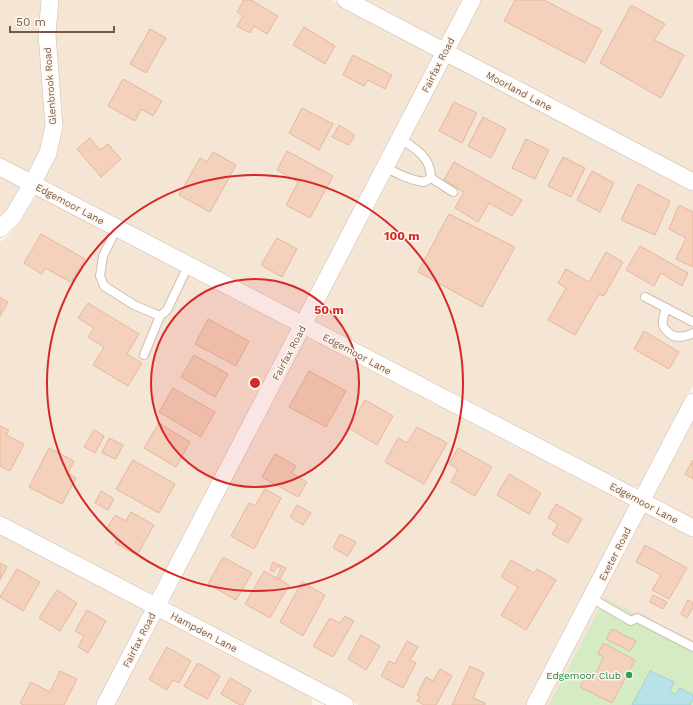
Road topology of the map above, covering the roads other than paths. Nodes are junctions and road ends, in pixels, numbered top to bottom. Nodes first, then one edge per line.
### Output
1 (50, 0) edge
2 (346, 0) edge
3 (472, 0) edge
4 (445, 52) junction
5 (400, 139) junction
6 (0, 167) edge
7 (385, 167) junction
8 (431, 178) junction
9 (693, 182) edge
10 (32, 184) junction
11 (453, 192) dead end
12 (117, 228) junction
13 (0, 229) edge
14 (188, 266) junction
15 (645, 297) dead end
16 (666, 308) junction
17 (160, 316) junction
18 (693, 322) edge
19 (303, 325) junction
20 (693, 333) edge
21 (144, 355) dead end
22 (693, 402) edge
23 (642, 502) junction
24 (0, 525) edge
25 (693, 528) edge
26 (591, 598) junction
27 (156, 606) junction
28 (693, 647) edge
29 (324, 700) edge
30 (105, 705) edge
31 (345, 705) edge
32 (535, 705) edge

1 - 10 street, Glenbrook Road
2 - 4 street, Moorland Lane
3 - 4 street, Fairfax Road
4 - 5 street, Fairfax Road
4 - 9 street, Moorland Lane
5 - 7 street, Fairfax Road
5 - 8 lane
6 - 10 street, Edgemoor Lane
7 - 8 lane
7 - 19 street, Fairfax Road
8 - 11 lane
10 - 12 street, Edgemoor Lane
10 - 13 street, Glenbrook Road
12 - 14 street, Edgemoor Lane
12 - 17 lane
14 - 17 lane
14 - 19 street, Edgemoor Lane
15 - 16 lane
16 - 18 lane
16 - 20 lane
17 - 21 lane
19 - 23 street, Edgemoor Lane
19 - 27 street, Fairfax Road
22 - 23 street, Exeter Road
23 - 25 street, Edgemoor Lane
23 - 26 street, Exeter Road
24 - 27 street, Hampden Lane
26 - 28 lane
26 - 32 street, Exeter Road
27 - 29 street, Hampden Lane
27 - 30 street, Fairfax Road
29 - 31 street, Hampden Lane

